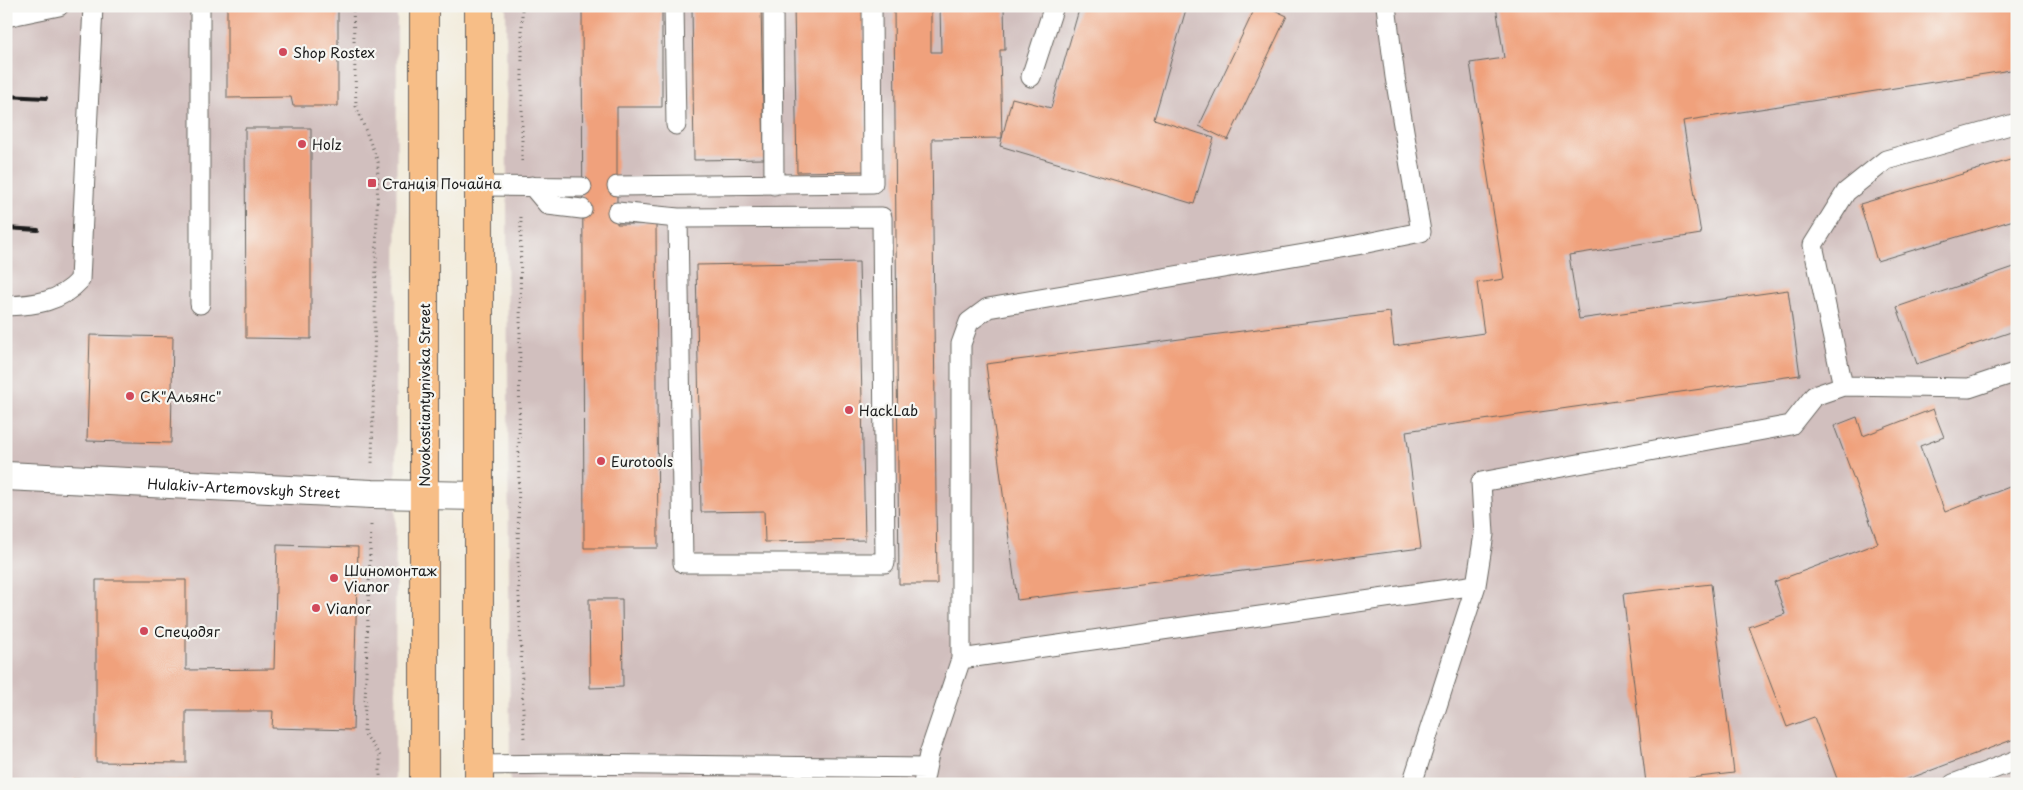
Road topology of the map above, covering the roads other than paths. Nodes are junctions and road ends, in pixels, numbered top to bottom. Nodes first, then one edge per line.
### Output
1 (59, 6) edge
2 (93, 6) edge
3 (200, 6) edge
4 (424, 6) edge
5 (479, 6) edge
6 (674, 6) edge
7 (773, 6) edge
8 (872, 6) edge
9 (1054, 6) edge
10 (1386, 6) edge
11 (6, 17) edge
12 (1031, 77) dead end
13 (2017, 123) edge
14 (676, 124) dead end
15 (774, 185) junction
16 (479, 186) junction
17 (527, 186) junction
18 (582, 186) dead end
19 (617, 186) dead end
20 (582, 209) dead end
21 (617, 212) dead end
22 (678, 218) junction
23 (200, 304) dead end
24 (6, 306) edge
25 (2017, 372) edge
26 (1844, 386) junction
27 (6, 476) edge
28 (424, 495) junction
29 (479, 496) junction
30 (1476, 585) junction
31 (961, 659) junction
32 (2017, 760) edge
33 (479, 774) edge
34 (924, 776) edge
35 (424, 784) edge
36 (1412, 784) edge
37 (1953, 784) edge

1 - 11 lane
2 - 24 lane
3 - 23 lane
4 - 28 main road, Novokostiantynivska Street
5 - 16 main road
6 - 14 lane
7 - 15 lane
8 - 15 lane
9 - 12 lane
10 - 31 lane
13 - 26 lane
15 - 19 lane
16 - 17 lane
16 - 29 main road
17 - 18 lane
17 - 20 lane
21 - 22 lane
22 - 22 lane
25 - 26 lane
26 - 30 lane
27 - 28 street, Hulakiv-Artemovskyh Street
28 - 29 street, Hulakiv-Artemovskyh Street
28 - 35 main road, Novokostiantynivska Street
29 - 33 main road
30 - 31 lane
30 - 36 lane
31 - 34 lane
32 - 37 lane
33 - 34 lane

